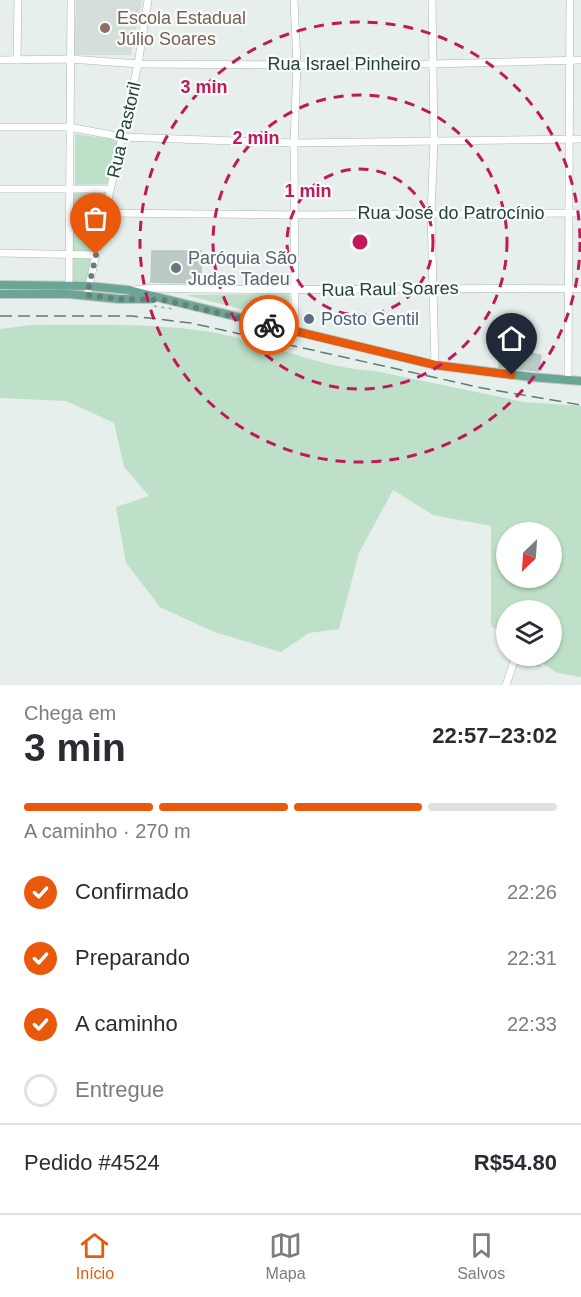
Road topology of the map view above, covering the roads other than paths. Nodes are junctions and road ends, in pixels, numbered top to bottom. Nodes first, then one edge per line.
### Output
1 (18, 0) edge
2 (71, 0) edge
3 (148, 0) edge
4 (294, 0) edge
5 (432, 0) edge
6 (570, 0) edge
7 (70, 58) junction
8 (0, 60) edge
9 (17, 60) junction
10 (571, 60) junction
11 (581, 60) edge
12 (138, 64) junction
13 (431, 64) junction
14 (297, 65) junction
15 (0, 127) edge
16 (69, 127) junction
17 (122, 138) junction
18 (570, 139) junction
19 (581, 139) edge
20 (434, 141) junction
21 (294, 143) junction
22 (0, 189) edge
23 (110, 189) junction
24 (69, 190) junction
25 (105, 213) junction
26 (431, 213) junction
27 (570, 213) junction
28 (581, 213) edge
29 (294, 215) junction
30 (0, 253) edge
31 (69, 254) junction
32 (96, 255) junction
33 (0, 285) edge
34 (432, 288) junction
35 (570, 289) junction
36 (581, 289) edge
37 (69, 290) junction
38 (88, 290) junction
39 (128, 290) junction
40 (294, 291) junction
41 (0, 294) edge
42 (163, 300) junction
43 (295, 331) junction
44 (435, 365) junction
45 (568, 380) junction
46 (581, 381) edge
47 (513, 666) edge
48 (507, 685) edge

1 - 9 street
2 - 7 street
3 - 12 street, Rua Pastoril
4 - 14 street
5 - 13 street
6 - 10 street
7 - 9 street, Rua Israel Pinheiro
7 - 12 street, Rua Israel Pinheiro
7 - 16 street
8 - 9 street, Rua Israel Pinheiro
10 - 11 street, Rua Israel Pinheiro
10 - 13 street, Rua Israel Pinheiro
10 - 18 street
12 - 14 street, Rua Israel Pinheiro
12 - 17 street, Rua Pastoril
13 - 14 street, Rua Israel Pinheiro
13 - 20 street
14 - 21 street
15 - 16 street
16 - 17 street
16 - 24 street
17 - 21 street
17 - 23 street, Rua Pastoril
18 - 19 street
18 - 20 street
18 - 27 street
20 - 21 street
20 - 26 street
21 - 29 street
22 - 24 street
23 - 24 street
23 - 25 street, Rua Pastoril
24 - 31 street
25 - 29 street, Rua José do Patrocínio
25 - 32 street, Rua Pastoril
26 - 27 street, Rua José do Patrocínio
26 - 29 street, Rua José do Patrocínio
26 - 34 street
27 - 28 street, Rua José do Patrocínio
27 - 35 street
29 - 40 street
30 - 31 street
31 - 32 street
31 - 37 street
32 - 38 street, Rua Pastoril
33 - 37 main road
34 - 35 street, Rua Raul Soares
34 - 40 street, Rua Raul Soares
34 - 44 street
35 - 36 street, Rua Raul Soares
35 - 45 street
37 - 38 main road
37 - 41 main road
38 - 39 main road
38 - 42 main road
39 - 40 street, Rua Raul Soares
39 - 42 main road
40 - 43 street
42 - 43 main road
43 - 44 main road
44 - 45 main road
45 - 46 main road
47 - 48 street

